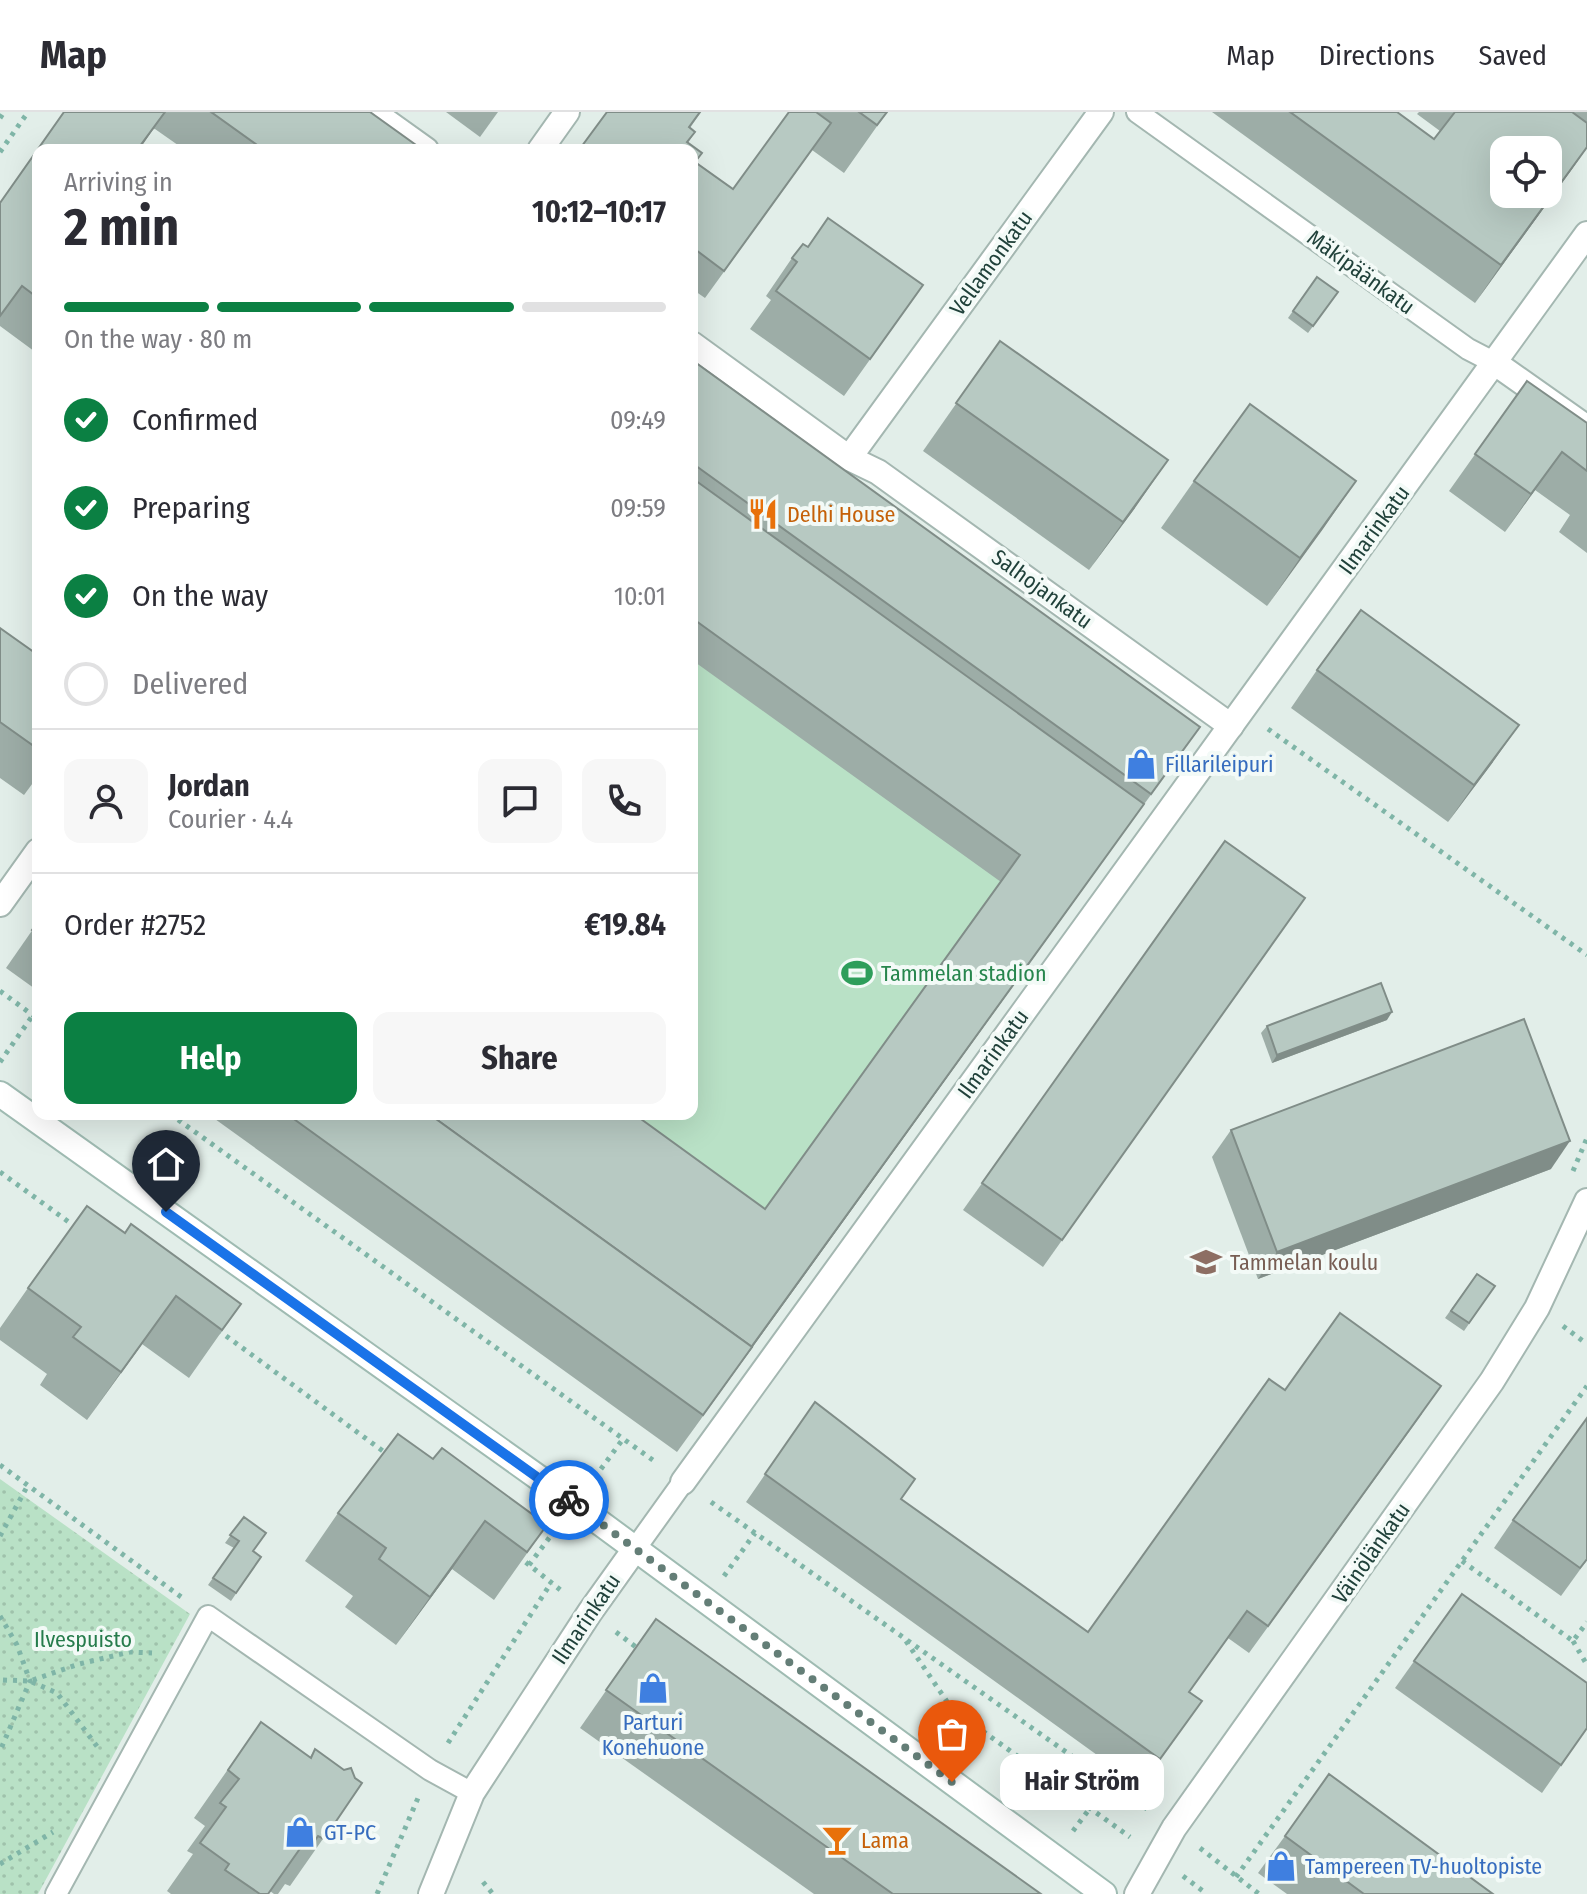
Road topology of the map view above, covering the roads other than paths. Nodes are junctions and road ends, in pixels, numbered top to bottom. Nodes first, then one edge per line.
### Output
1 (373, 112) edge
2 (567, 112) edge
3 (1101, 112) edge
4 (1137, 112) edge
5 (418, 144) edge
6 (544, 144) edge
7 (1587, 234) edge
8 (698, 348) edge
9 (1495, 363) junction
10 (1587, 428) edge
11 (849, 458) junction
12 (1231, 726) junction
13 (32, 859) edge
14 (0, 904) edge
15 (0, 1094) edge
16 (32, 1117) edge
17 (37, 1120) edge
18 (1587, 1201) edge
19 (683, 1482) joint
20 (635, 1549) junction
21 (472, 1793) junction
22 (56, 1894) edge
23 (431, 1894) edge
24 (1104, 1894) edge
25 (1137, 1894) edge

1 - 5 street
2 - 6 street
3 - 11 street, Vellamonkatu
4 - 9 lane, Mäkipäänkatu
7 - 9 street, Ilmarinkatu
8 - 11 street, Salhojankatu
9 - 10 street, Mäkipäänkatu
9 - 12 street, Ilmarinkatu
11 - 12 street, Salhojankatu
12 - 19 street, Ilmarinkatu
13 - 14 street
15 - 16 street
17 - 20 street
18 - 25 street, Väinölänkatu
19 - 20 lane, Ilmarinkatu
20 - 21 street, Ilmarinkatu
20 - 24 street
21 - 22 lane
21 - 23 street, Ilmarinkatu

